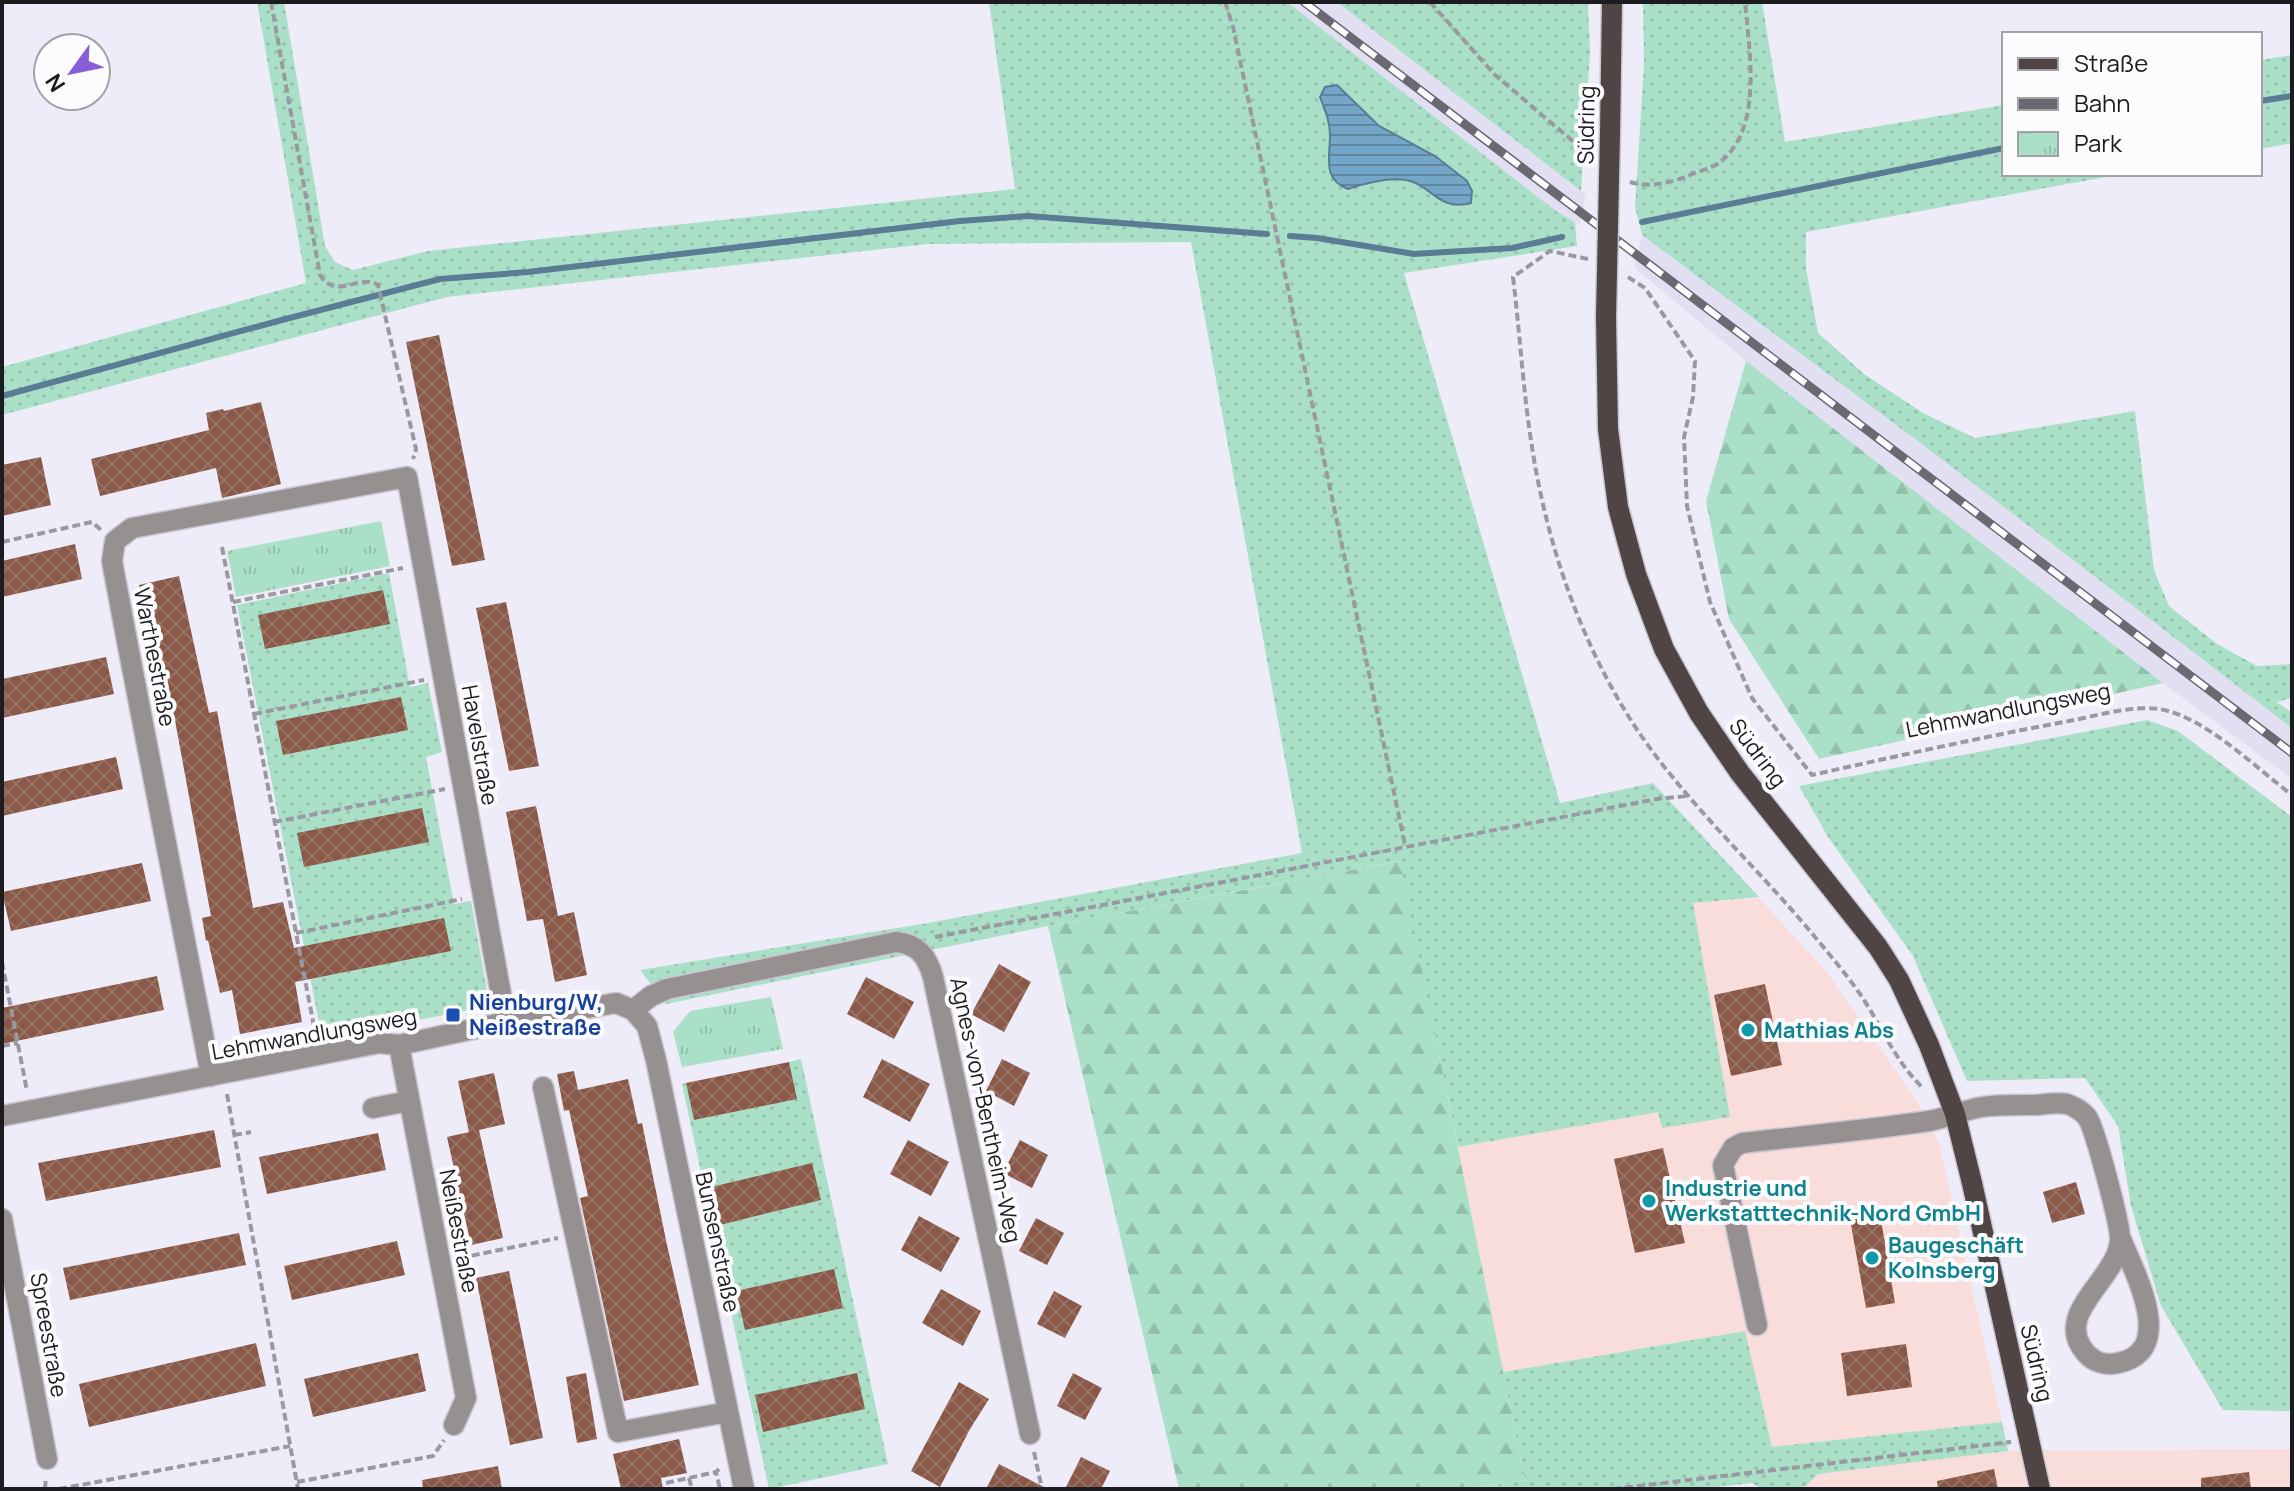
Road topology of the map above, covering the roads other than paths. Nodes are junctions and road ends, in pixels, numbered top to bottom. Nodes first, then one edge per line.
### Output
1 (1612, 2) edge
2 (407, 477) joint
3 (633, 1010) junction
4 (506, 1022) junction
5 (399, 1045) junction
6 (217, 1075) junction
7 (543, 1087) dead end
8 (409, 1101) junction
9 (373, 1108) dead end
10 (1955, 1114) junction
11 (2, 1116) edge
12 (2, 1219) edge
13 (2121, 1239) junction
14 (1757, 1325) dead end
15 (728, 1412) junction
16 (454, 1425) road end
17 (1030, 1434) road end
18 (47, 1459) dead end
19 (744, 1489) edge
20 (2040, 1489) edge

1 - 10 main road, Südring, bridge
2 - 4 street, Havelstraße
2 - 6 street, Warthestraße
3 - 4 street, Lehmwandlungsweg
3 - 15 street, Bunsenstraße
3 - 17 street, Agnes-von-Bentheim-Weg
4 - 5 street, Lehmwandlungsweg
5 - 6 street, Lehmwandlungsweg
5 - 8 street, Neißestraße
6 - 11 street, Lehmwandlungsweg
7 - 15 street
8 - 9 street
8 - 16 street, Neißestraße
10 - 13 street
10 - 14 street
10 - 20 main road, Südring
12 - 18 street, Spreestraße
13 - 13 street
15 - 19 street, Bunsenstraße

